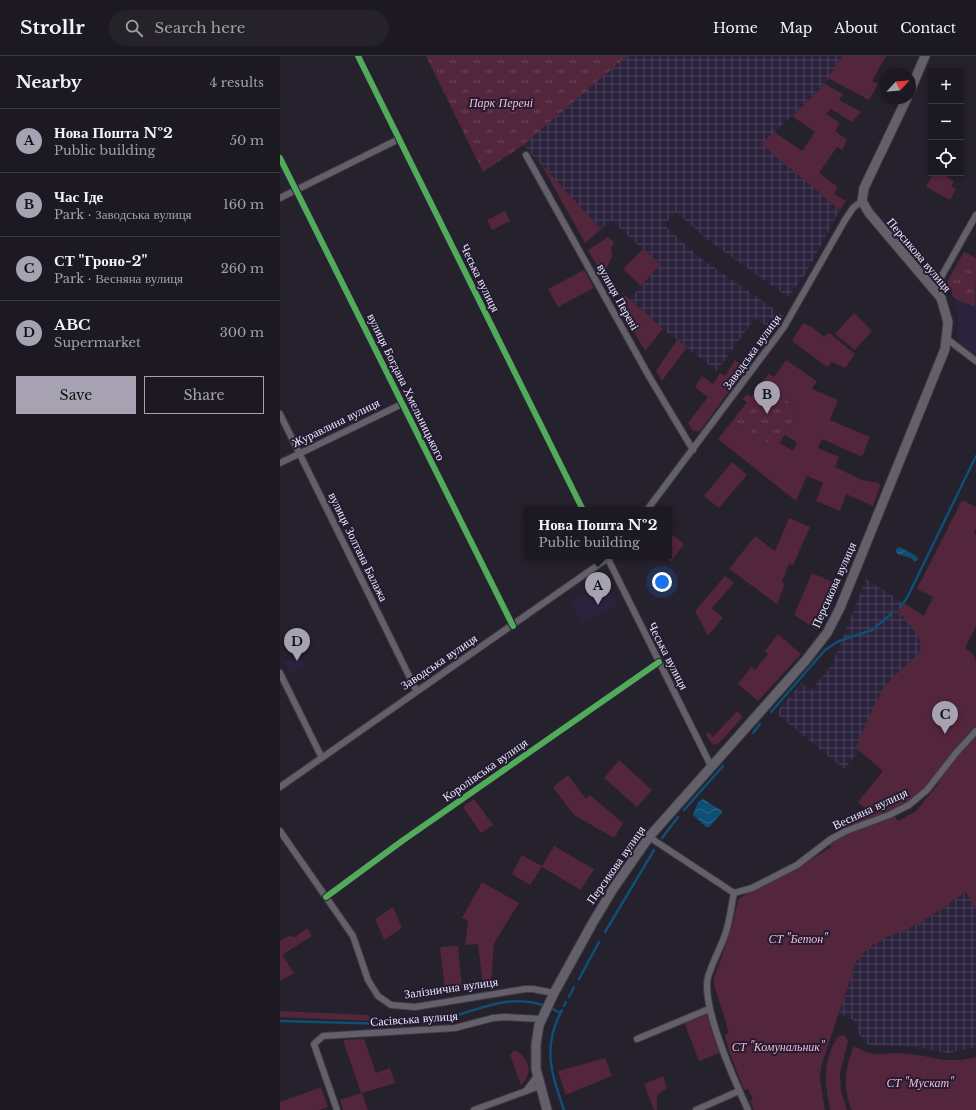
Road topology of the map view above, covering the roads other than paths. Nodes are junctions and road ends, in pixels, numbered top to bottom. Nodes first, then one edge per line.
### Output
1 (358, 56) edge
2 (925, 56) edge
3 (916, 77) edge
4 (904, 104) edge
5 (399, 139) junction
6 (526, 155) dead end
7 (280, 158) edge
8 (296, 190) junction
9 (280, 198) edge
10 (862, 201) junction
11 (976, 215) edge
12 (934, 288) junction
13 (947, 339) junction
14 (976, 361) edge
15 (402, 404) junction
16 (280, 414) edge
17 (693, 450) junction
18 (300, 454) junction
19 (280, 463) edge
20 (582, 507) edge
21 (649, 507) edge
22 (605, 559) edge
23 (609, 559) edge
24 (513, 626) junction
25 (659, 662) junction
26 (280, 673) edge
27 (416, 690) junction
28 (976, 731) edge
29 (322, 758) junction
30 (711, 766) junction
31 (280, 787) edge
32 (280, 831) edge
33 (649, 838) junction
34 (734, 893) junction
35 (326, 897) junction
36 (554, 993) junction
37 (709, 1009) junction
38 (542, 1019) junction
39 (637, 1039) dead end
40 (537, 1076) junction
41 (540, 1086) junction
42 (739, 1091) junction
43 (525, 1092) junction
44 (337, 1110) edge
45 (474, 1110) edge
46 (547, 1110) edge
47 (696, 1110) edge
48 (748, 1110) edge

1 - 5 street, Чеська вулиця
2 - 3 main road
4 - 10 main road
5 - 8 street
5 - 20 street, Чеська вулиця
6 - 17 street, вулиця Перені
7 - 8 street, вулиця Богдана Хмельницького
8 - 9 street
8 - 15 street, вулиця Богдана Хмельницького
10 - 12 main road, Персикова вулиця
10 - 17 street, Заводська вулиця
11 - 12 street
12 - 13 main road, Персикова вулиця
13 - 14 street
13 - 30 main road, Персикова вулиця
15 - 18 street, Журавлина вулиця
15 - 24 street, вулиця Богдана Хмельницького
16 - 18 street, вулиця Золтана Балажа
17 - 21 street, Заводська вулиця
18 - 19 street, Журавлина вулиця
18 - 27 street, вулиця Золтана Балажа
22 - 24 street, Заводська вулиця
23 - 25 street, Чеська вулиця
24 - 27 street, Заводська вулиця
25 - 30 street, Чеська вулиця
25 - 35 street, Королівська вулиця
26 - 29 street
27 - 29 street, Заводська вулиця
28 - 34 street, Весняна вулиця
29 - 31 street, Заводська вулиця
30 - 33 main road, Персикова вулиця
32 - 35 street, Залізнична вулиця
33 - 34 street
33 - 36 main road, Персикова вулиця
34 - 37 street
35 - 36 street, Залізнична вулиця
36 - 38 main road, Персикова вулиця
37 - 39 street
37 - 42 street
38 - 40 main road, Персикова вулиця
38 - 44 street, Сасівська вулиця
40 - 41 main road, Персикова вулиця
40 - 43 street
41 - 43 street
41 - 46 main road, Персикова вулиця
42 - 47 street
42 - 48 street
43 - 45 street

